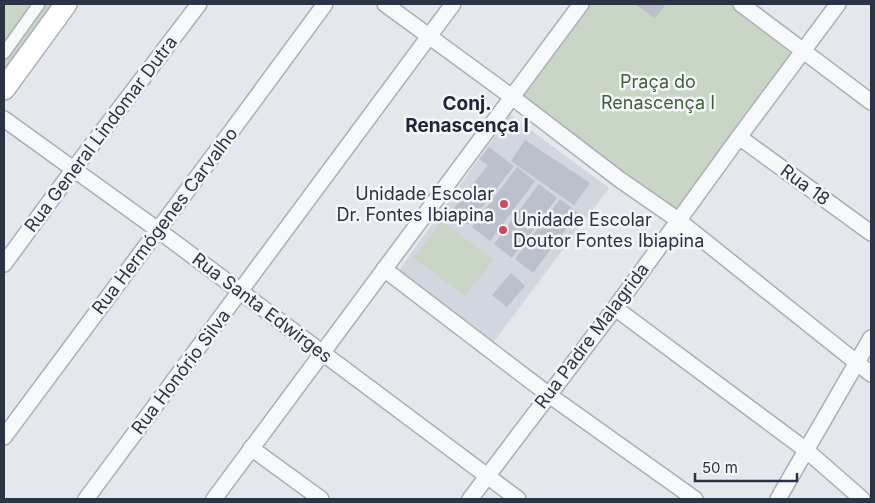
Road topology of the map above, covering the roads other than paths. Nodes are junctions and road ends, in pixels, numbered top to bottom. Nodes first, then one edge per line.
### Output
1 (39, 4) edge
2 (66, 4) edge
3 (198, 4) edge
4 (325, 4) edge
5 (385, 4) edge
6 (453, 4) edge
7 (581, 4) edge
8 (741, 4) edge
9 (838, 4) edge
10 (428, 36) junction
11 (803, 50) junction
12 (4, 53) edge
13 (4, 89) edge
14 (512, 98) junction
15 (871, 102) edge
16 (4, 119) edge
17 (739, 137) junction
18 (73, 170) junction
19 (678, 220) junction
20 (158, 230) junction
21 (871, 234) edge
22 (4, 264) edge
23 (384, 269) junction
24 (240, 292) junction
25 (614, 308) junction
26 (871, 338) edge
27 (322, 353) junction
28 (858, 362) junction
29 (871, 374) edge
30 (549, 395) junction
31 (4, 437) edge
32 (251, 448) junction
33 (806, 450) junction
34 (486, 476) junction
35 (86, 499) edge
36 (214, 499) edge
37 (321, 499) edge
38 (470, 499) edge
39 (518, 499) edge
40 (696, 499) edge
41 (778, 499) edge
42 (862, 499) edge

1 - 12 street
2 - 13 main road
3 - 18 street, Rua General Lindomar Dutra
4 - 20 street, Rua Hermógenes Carvalho
5 - 10 street
6 - 10 street, Rua Honório Silva
7 - 14 street
8 - 11 street
9 - 11 street, Rua Padre Malagrida
10 - 14 street
10 - 24 street, Rua Honório Silva
11 - 15 street
11 - 17 street, Rua Padre Malagrida
14 - 19 street
14 - 23 street
16 - 18 street, Rua Santa Edwirges
17 - 19 street, Rua Padre Malagrida
17 - 21 street, Rua 18
18 - 20 street, Rua Santa Edwirges
18 - 22 street, Rua General Lindomar Dutra
19 - 25 street, Rua Padre Malagrida
19 - 28 street
20 - 24 street, Rua Santa Edwirges
20 - 31 street, Rua Hermógenes Carvalho
23 - 27 street
23 - 30 street
24 - 27 street, Rua Santa Edwirges
24 - 35 street, Rua Honório Silva
25 - 30 street, Rua Padre Malagrida
25 - 33 street
26 - 28 street
27 - 32 street
27 - 34 street, Rua Santa Edwirges
28 - 29 street
28 - 33 street
30 - 34 street, Rua Padre Malagrida
30 - 40 street
32 - 36 street
32 - 37 street
33 - 41 street
33 - 42 street
34 - 38 street, Rua Padre Malagrida
34 - 39 street, Rua Santa Edwirges

